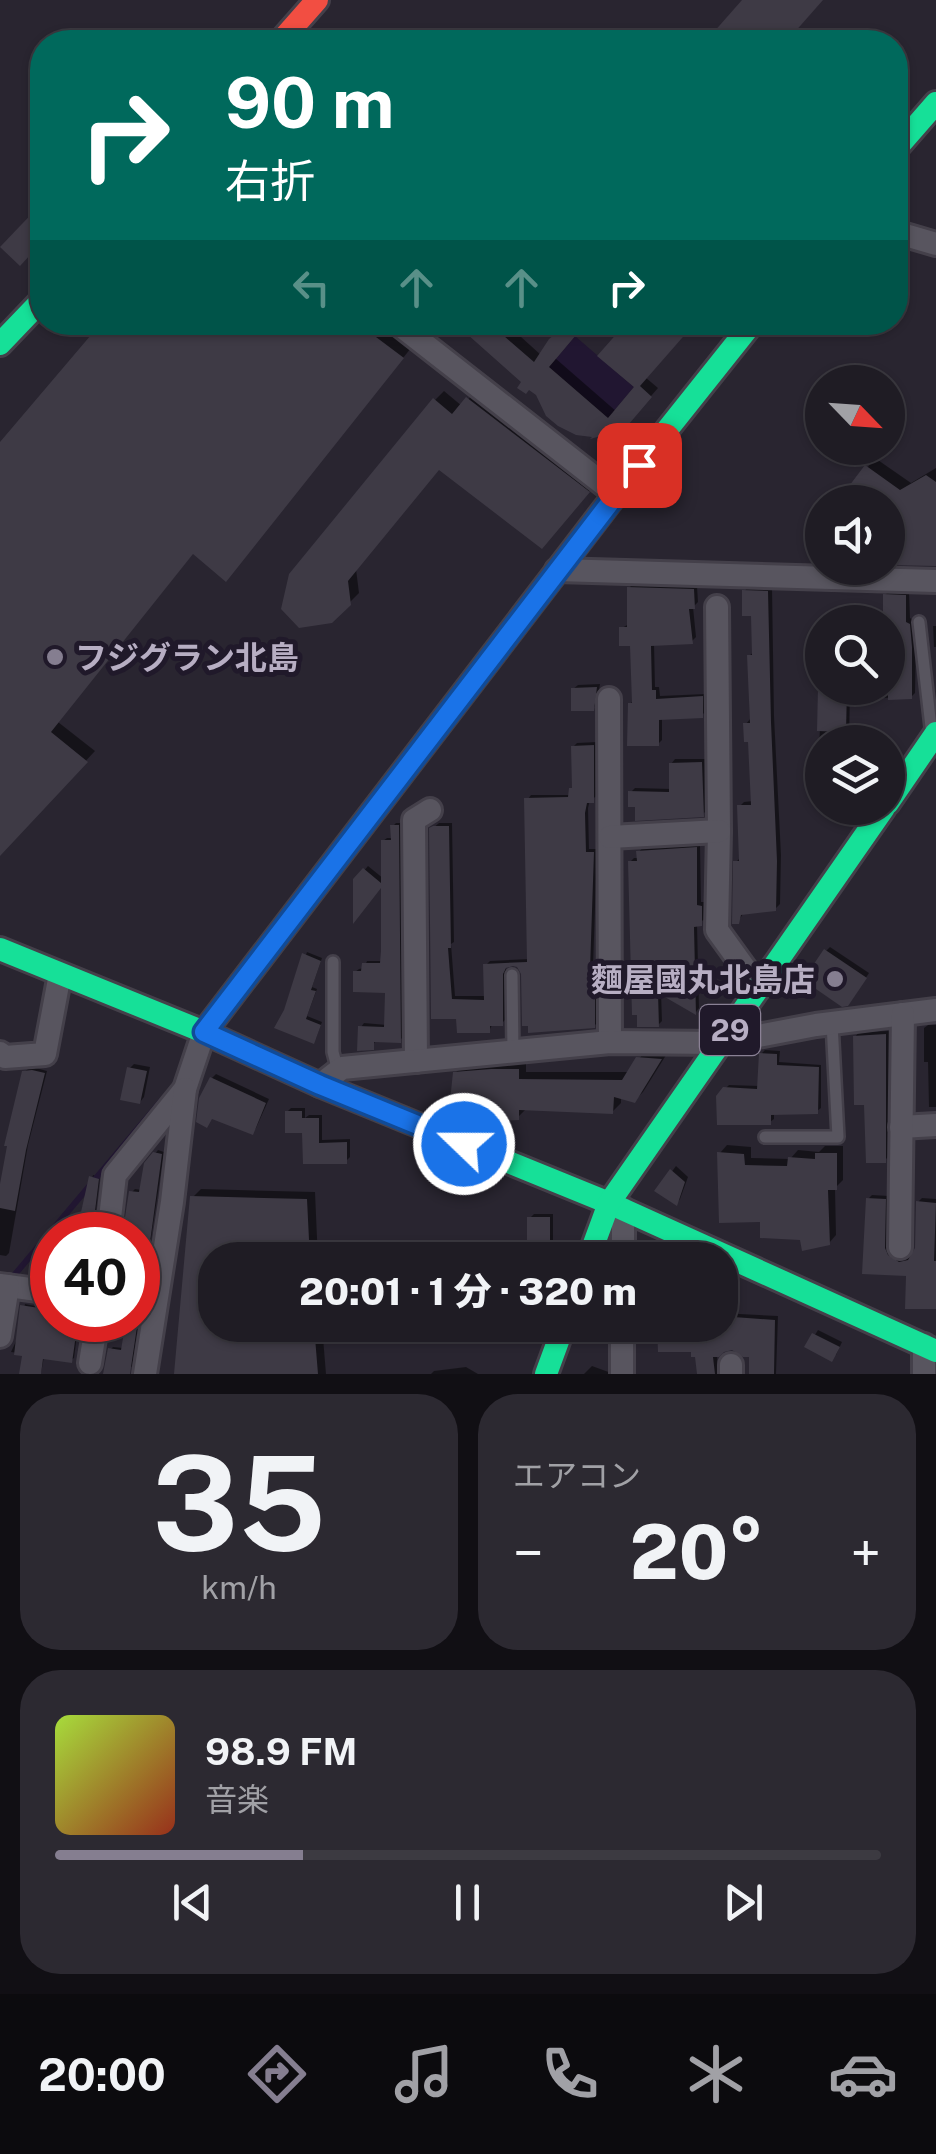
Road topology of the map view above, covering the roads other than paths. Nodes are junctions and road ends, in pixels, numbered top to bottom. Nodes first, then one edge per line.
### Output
1 (317, 0) edge
2 (291, 30) edge
3 (936, 103) edge
4 (908, 135) edge
5 (908, 236) edge
6 (936, 244) edge
7 (30, 313) edge
8 (413, 335) edge
9 (743, 335) edge
10 (0, 344) edge
11 (616, 494) junction
12 (557, 570) junction
13 (936, 581) edge
14 (717, 607) dead end
15 (919, 622) dead end
16 (610, 698) dead end
17 (934, 735) edge
18 (905, 777) edge
19 (430, 810) dead end
20 (872, 825) edge
21 (719, 831) junction
22 (610, 837) junction
23 (0, 950) edge
24 (333, 962) dead end
25 (60, 974) junction
26 (512, 974) dead end
27 (760, 988) junction
28 (936, 1010) edge
29 (902, 1014) junction
30 (832, 1023) junction
31 (204, 1032) junction
32 (610, 1042) junction
33 (721, 1043) junction
34 (513, 1052) junction
35 (416, 1061) junction
36 (2, 1064) edge
37 (329, 1078) junction
38 (185, 1089) junction
39 (936, 1125) edge
40 (902, 1127) junction
41 (765, 1137) dead end
42 (616, 1206) junction
43 (111, 1212) edge
44 (597, 1242) edge
45 (621, 1242) edge
46 (900, 1247) dead end
47 (4, 1286) edge
48 (30, 1289) edge
49 (0, 1336) edge
50 (93, 1342) edge
51 (558, 1342) edge
52 (622, 1342) edge
53 (930, 1348) edge
54 (90, 1363) dead end
55 (145, 1374) edge
56 (546, 1374) edge
57 (622, 1374) edge
58 (924, 1374) edge

1 - 2 street
3 - 4 street
5 - 6 street
7 - 10 street
8 - 11 street
9 - 11 street
11 - 12 street
12 - 13 street
12 - 31 street
14 - 21 street
15 - 17 lane
16 - 22 street
17 - 18 street, 29
19 - 35 street
20 - 27 street, 29
21 - 22 street
21 - 27 street
22 - 32 street
23 - 25 street
24 - 37 lane
25 - 31 street
25 - 36 street
26 - 34 lane
27 - 33 street, 29
28 - 29 street
29 - 30 street
29 - 40 street
30 - 33 street
30 - 41 lane
31 - 37 street
31 - 38 street
32 - 33 street
32 - 34 street
33 - 42 street, 29
34 - 35 street
35 - 37 street
37 - 42 street
38 - 43 street
38 - 55 street
39 - 40 street
40 - 46 street
42 - 44 street, 29
42 - 45 street
42 - 53 street
47 - 48 street
47 - 49 street
50 - 54 street
51 - 56 street
52 - 57 street
53 - 58 street

